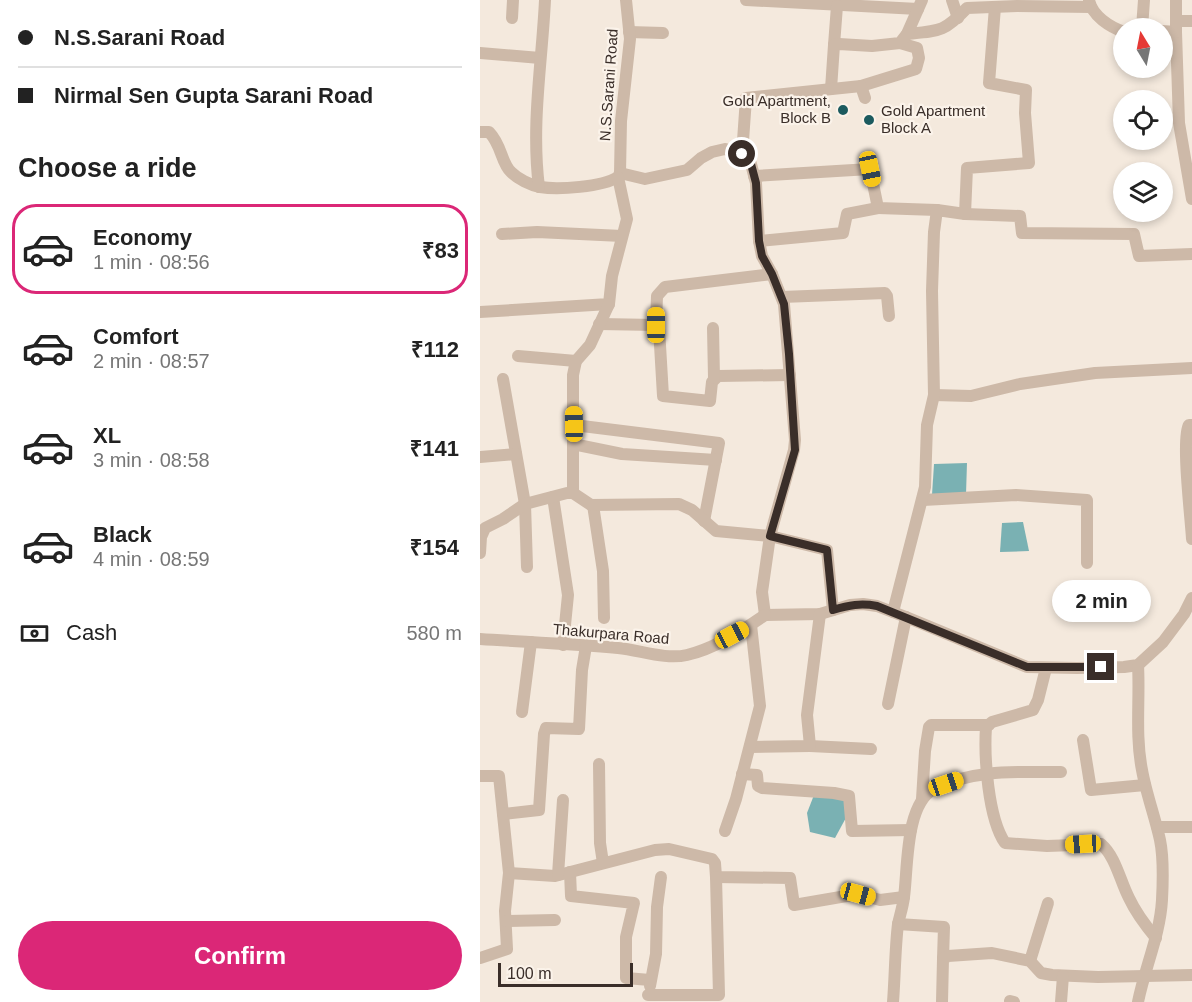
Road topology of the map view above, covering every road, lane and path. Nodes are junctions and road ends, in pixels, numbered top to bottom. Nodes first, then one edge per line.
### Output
1 (513, 0) edge
2 (545, 0) edge
3 (626, 0) edge
4 (746, 0) edge
5 (952, 0) edge
6 (1144, 0) edge
7 (1176, 0) edge
8 (1090, 3) edge
9 (920, 4) edge
10 (837, 6) junction
11 (995, 7) junction
12 (512, 18) dead end
13 (958, 18) junction
14 (1143, 18) edge
15 (1192, 21) edge
16 (1176, 26) junction
17 (1113, 27) edge
18 (1173, 27) edge
19 (629, 32) junction
20 (663, 33) dead end
21 (904, 38) junction
22 (834, 45) junction
23 (480, 53) edge
24 (540, 58) junction
25 (831, 89) junction
26 (480, 132) edge
27 (742, 154) junction
28 (619, 175) junction
29 (754, 176) junction
30 (539, 187) junction
31 (1192, 199) edge
32 (878, 208) junction
33 (936, 210) junction
34 (965, 214) junction
35 (502, 234) dead end
36 (622, 236) junction
37 (759, 241) junction
38 (1192, 254) edge
39 (772, 274) junction
40 (782, 297) junction
41 (609, 304) junction
42 (480, 312) edge
43 (889, 316) dead end
44 (600, 324) junction
45 (656, 325) junction
46 (713, 328) dead end
47 (518, 356) dead end
48 (576, 361) junction
49 (1192, 368) edge
50 (790, 375) junction
51 (714, 378) junction
52 (503, 379) dead end
53 (934, 395) junction
54 (574, 424) junction
55 (1192, 425) edge
56 (573, 444) junction
57 (516, 454) junction
58 (480, 457) edge
59 (716, 460) junction
60 (573, 493) junction
61 (553, 497) junction
62 (923, 500) junction
63 (525, 504) junction
64 (593, 505) junction
65 (704, 521) junction
66 (770, 536) junction
67 (1192, 539) edge
68 (480, 553) edge
69 (1087, 563) dead end
70 (527, 567) dead end
71 (1192, 597) edge
72 (833, 610) junction
73 (893, 612) junction
74 (820, 614) junction
75 (765, 615) junction
76 (906, 616) junction
77 (604, 618) dead end
78 (751, 625) junction
79 (480, 639) edge
80 (531, 642) junction
81 (563, 645) junction
82 (586, 646) junction
83 (1138, 664) junction
84 (1046, 668) junction
85 (888, 704) dead end
86 (522, 712) dead end
87 (988, 725) junction
88 (1083, 740) dead end
89 (810, 746) junction
90 (750, 747) junction
91 (871, 749) dead end
92 (599, 764) dead end
93 (1061, 772) dead end
94 (742, 774) junction
95 (986, 774) junction
96 (480, 776) edge
97 (1145, 785) junction
98 (922, 799) junction
99 (563, 800) dead end
100 (503, 814) junction
101 (1157, 827) junction
102 (1192, 827) edge
103 (911, 830) junction
104 (725, 831) dead end
105 (603, 863) junction
106 (508, 873) junction
107 (564, 874) junction
108 (661, 877) dead end
109 (716, 877) junction
110 (904, 897) junction
111 (1048, 903) dead end
112 (555, 920) dead end
113 (506, 921) junction
114 (898, 924) junction
115 (1155, 938) junction
116 (480, 958) edge
117 (943, 959) junction
118 (1030, 961) junction
119 (1145, 975) junction
120 (1192, 975) edge
121 (1063, 976) junction
122 (650, 980) junction
123 (719, 998) edge
124 (648, 999) edge
125 (894, 1002) edge
126 (942, 1002) edge
127 (1061, 1002) edge
128 (1138, 1002) edge

1 - 12 street
2 - 24 street
3 - 19 street, N.S.Sarani Road
4 - 10 street
5 - 13 street
6 - 14 street
7 - 16 street
8 - 11 street
8 - 17 street
9 - 10 street
9 - 21 street
10 - 22 street
11 - 13 street
11 - 34 street
13 - 21 street
15 - 16 street
16 - 18 street
16 - 31 street
19 - 20 street
19 - 28 street, N.S.Sarani Road
21 - 22 street
21 - 25 street
22 - 25 street
23 - 24 street
24 - 30 street
25 - 27 street
26 - 30 street
27 - 28 street
27 - 29 street
28 - 30 street
28 - 36 street, N.S.Sarani Road
29 - 32 street
29 - 37 street
32 - 33 street
32 - 37 street
33 - 34 street
33 - 53 street
34 - 38 street
35 - 36 street
36 - 41 street, N.S.Sarani Road
37 - 39 street
39 - 40 street
39 - 45 street
40 - 43 street
40 - 50 street
41 - 42 street
41 - 44 street, N.S.Sarani Road
44 - 45 street
44 - 48 street, N.S.Sarani Road
45 - 51 street
46 - 51 street
47 - 48 street
48 - 54 street
49 - 53 street
50 - 51 street
50 - 66 street
52 - 57 street
53 - 62 street
54 - 56 street
54 - 59 street
55 - 67 street
56 - 59 street
56 - 60 street
57 - 58 street
57 - 63 street
59 - 65 street
60 - 61 street
60 - 64 street
61 - 63 street
61 - 81 street
62 - 69 street
62 - 73 street
63 - 68 street
63 - 70 street
64 - 65 street
64 - 77 street
65 - 66 street
66 - 72 street
66 - 75 street
71 - 83 street
72 - 73 street
72 - 74 street
73 - 76 street
74 - 75 street
74 - 89 street
75 - 78 street, Thakurpara Road
76 - 84 street
76 - 85 street
78 - 82 street, Thakurpara Road
78 - 90 street
79 - 80 street, Thakurpara Road
80 - 81 street, Thakurpara Road
80 - 86 street
81 - 82 street, Thakurpara Road
82 - 100 street
83 - 84 street
83 - 97 street
84 - 87 street
87 - 95 street
87 - 98 street
88 - 97 street
89 - 90 street
89 - 91 street
90 - 94 street
92 - 105 street
93 - 95 street
94 - 103 street
94 - 104 street
95 - 98 street
95 - 115 street
96 - 100 street
97 - 101 street
98 - 103 street
99 - 107 street
100 - 106 street
101 - 102 street
101 - 115 street
103 - 110 street
105 - 107 street
105 - 109 street
106 - 107 street
106 - 113 street
107 - 122 street
108 - 122 street
109 - 110 street
109 - 123 street
110 - 114 street
111 - 118 street
112 - 113 street
113 - 116 street
114 - 117 street
114 - 125 street
115 - 119 street
117 - 118 street
117 - 126 street
118 - 121 street
119 - 120 street
119 - 121 street
119 - 128 street
121 - 127 street
122 - 124 street
123 - 124 street

